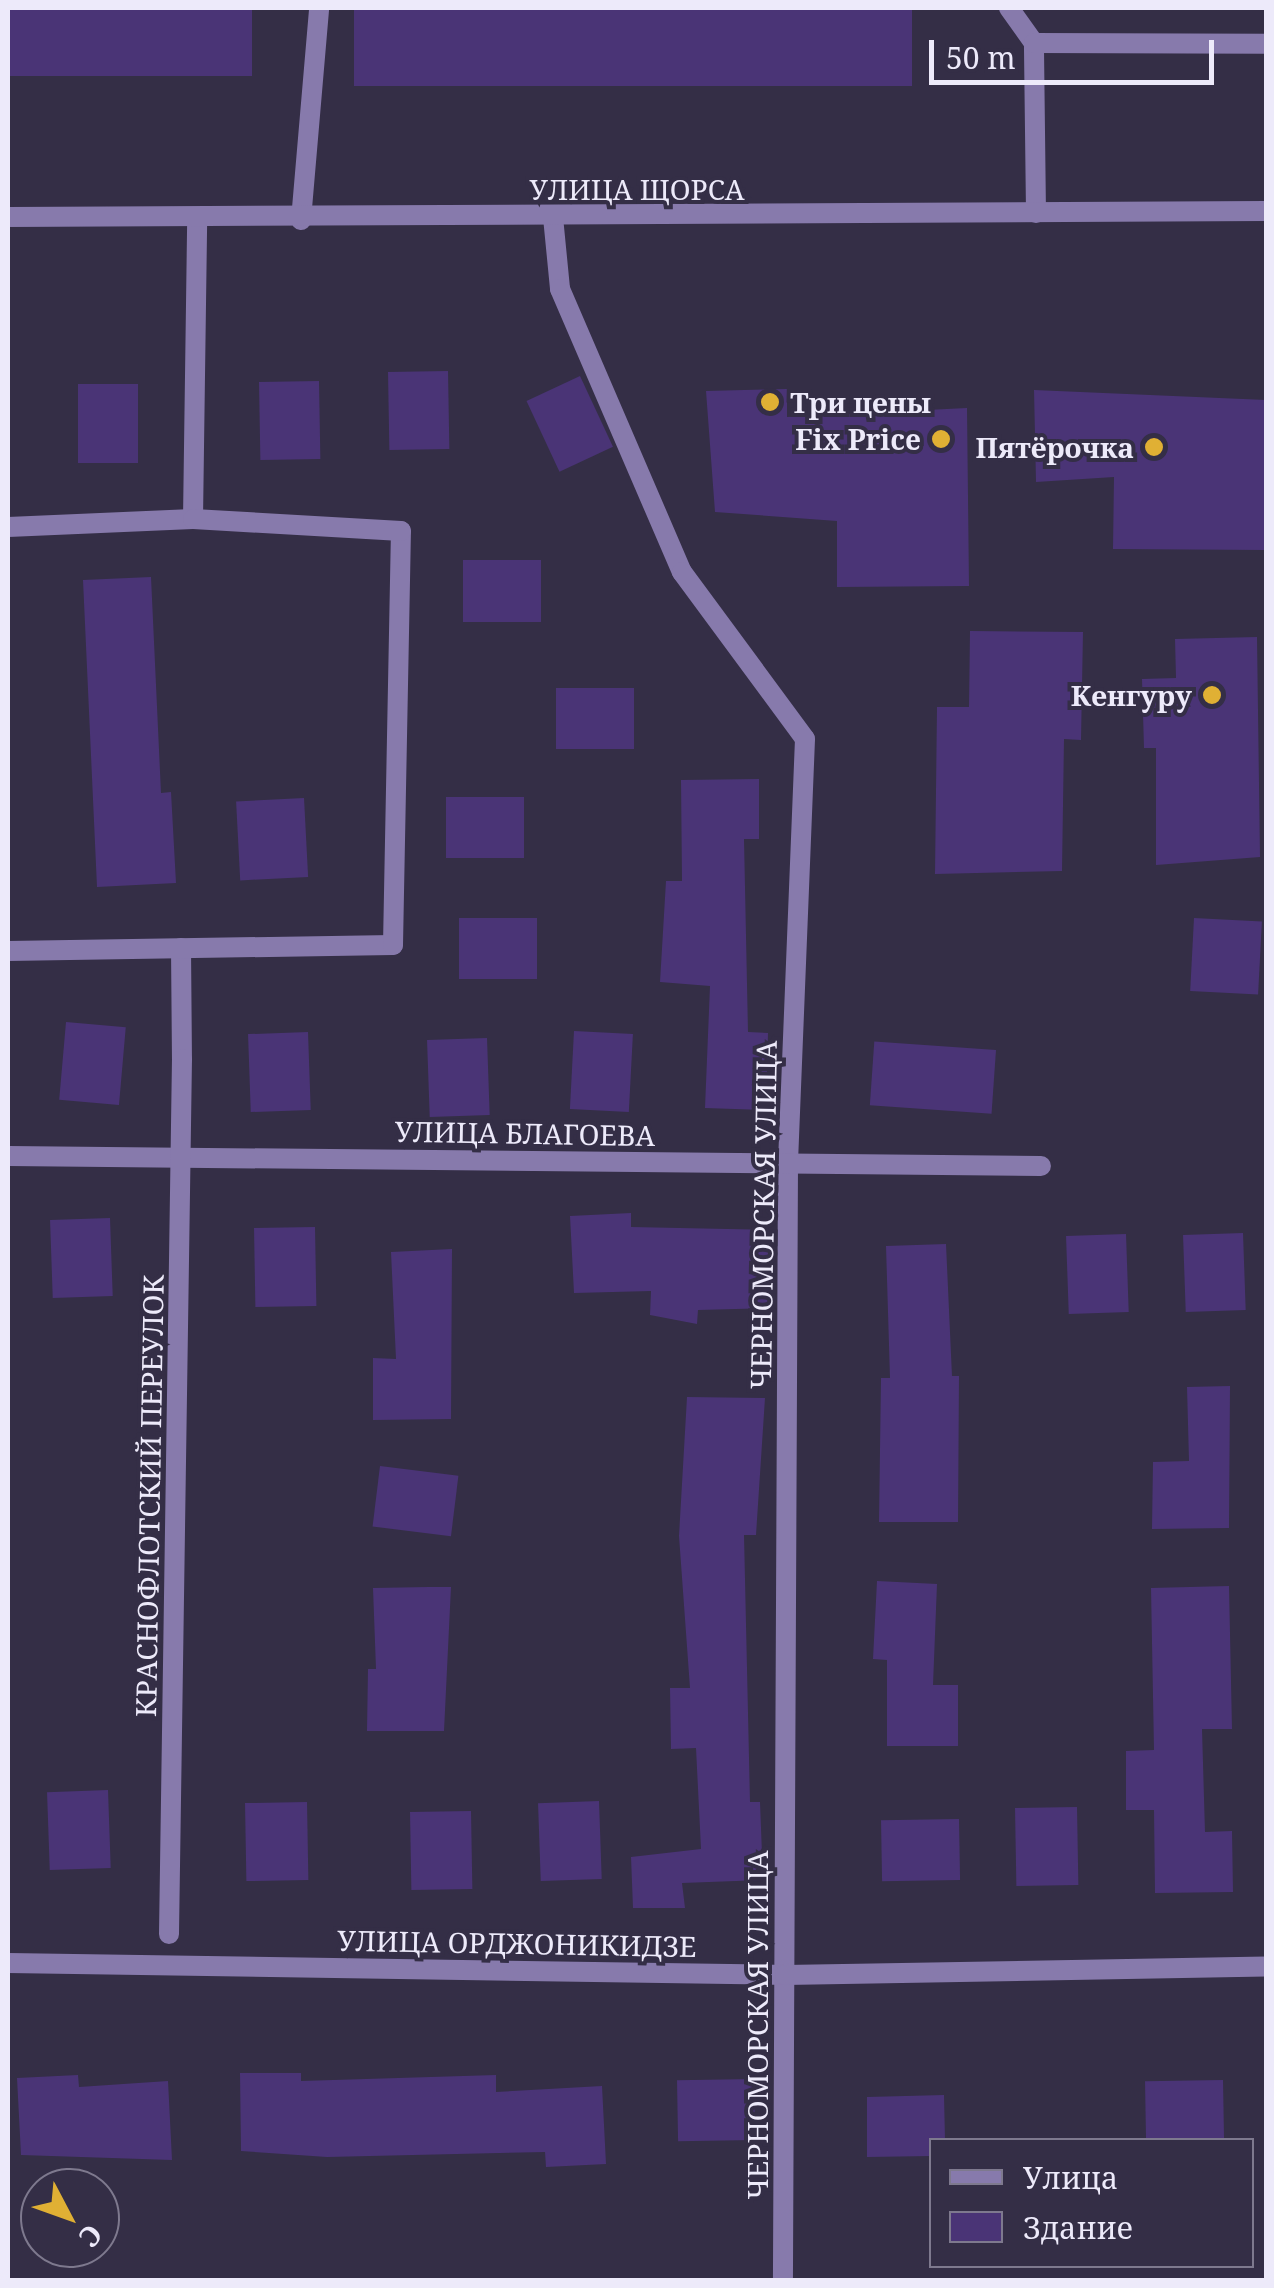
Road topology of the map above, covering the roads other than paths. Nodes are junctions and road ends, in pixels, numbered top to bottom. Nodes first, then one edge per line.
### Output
1 (319, 8) edge
2 (1009, 8) edge
3 (1034, 43) junction
4 (1266, 44) edge
5 (1266, 212) edge
6 (1036, 213) junction
7 (554, 217) junction
8 (8, 218) edge
9 (197, 219) junction
10 (300, 220) junction
11 (193, 519) junction
12 (8, 527) edge
13 (180, 948) junction
14 (8, 951) edge
15 (8, 1156) edge
16 (181, 1158) junction
17 (788, 1164) junction
18 (1041, 1166) dead end
19 (168, 1934) dead end
20 (8, 1963) edge
21 (1266, 1967) edge
22 (786, 1974) junction
23 (783, 2280) edge

1 - 10 street
2 - 3 street
3 - 4 street
3 - 6 street
5 - 6 street, УЛИЦА ЩОРСА
6 - 7 street, УЛИЦА ЩОРСА
7 - 10 street, УЛИЦА ЩОРСА
7 - 17 street, ЧЕРНОМОРСКАЯ УЛИЦА
8 - 9 street, УЛИЦА ЩОРСА
9 - 10 street, УЛИЦА ЩОРСА
9 - 11 street
11 - 12 street
11 - 13 street
13 - 14 street
13 - 16 street, КРАСНОФЛОТСКИЙ ПЕРЕУЛОК
15 - 16 street, УЛИЦА БЛАГОЕВА
16 - 17 street, УЛИЦА БЛАГОЕВА
16 - 19 street, КРАСНОФЛОТСКИЙ ПЕРЕУЛОК
17 - 18 street, УЛИЦА БЛАГОЕВА
17 - 22 street, ЧЕРНОМОРСКАЯ УЛИЦА
20 - 22 street, УЛИЦА ОРДЖОНИКИДЗЕ
21 - 22 street, УЛИЦА ОРДЖОНИКИДЗЕ
22 - 23 street, ЧЕРНОМОРСКАЯ УЛИЦА

